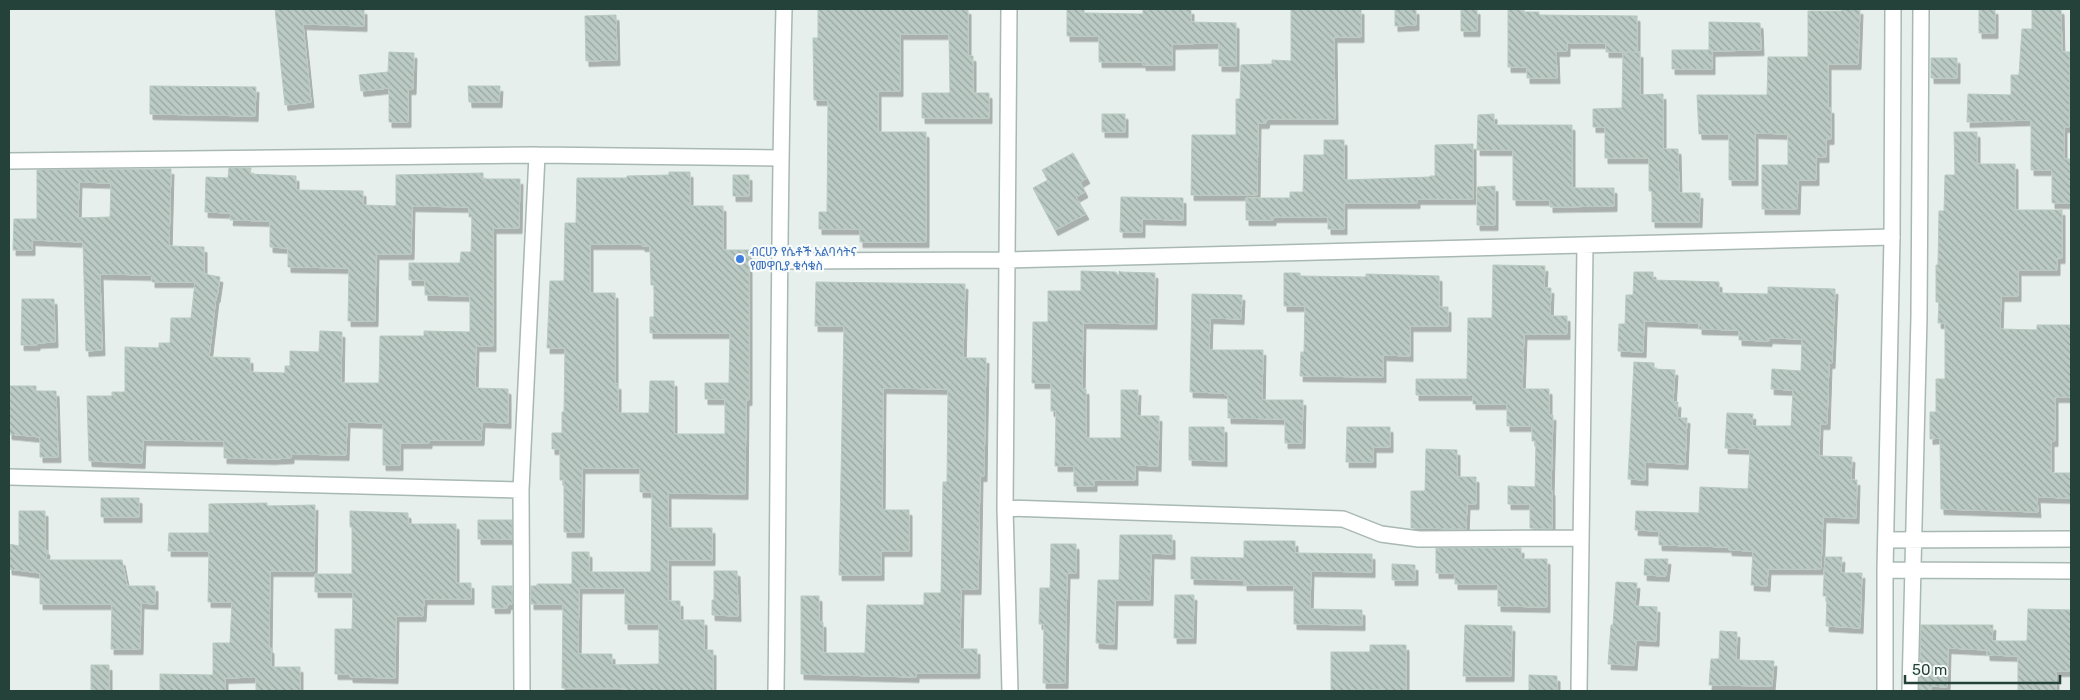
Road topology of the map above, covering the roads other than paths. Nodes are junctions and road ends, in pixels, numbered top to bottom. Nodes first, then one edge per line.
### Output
1 (784, 9) edge
2 (1009, 9) edge
3 (1893, 9) edge
4 (1921, 9) edge
5 (537, 155) junction
6 (780, 158) junction
7 (9, 161) edge
8 (1892, 237) junction
9 (1585, 246) junction
10 (1008, 260) junction
11 (781, 261) junction
12 (9, 477) edge
13 (521, 490) junction
14 (1005, 508) junction
15 (1581, 538) junction
16 (2071, 539) edge
17 (1887, 540) junction
18 (1914, 540) junction
19 (1886, 570) junction
20 (1913, 570) junction
21 (2071, 571) edge
22 (522, 691) edge
23 (776, 691) edge
24 (1010, 691) edge
25 (1580, 691) edge
26 (1885, 691) edge
27 (1910, 691) edge

1 - 6 street
2 - 10 street
3 - 8 street
4 - 18 street
5 - 6 street
5 - 7 street
5 - 13 street
6 - 11 street
8 - 9 street
8 - 17 street
9 - 10 street
9 - 15 street
10 - 11 street
10 - 14 street
11 - 23 street
12 - 13 street
13 - 22 street
14 - 15 street
14 - 24 street
15 - 25 street
16 - 18 street
17 - 18 street
17 - 19 street
18 - 20 street
19 - 20 street
19 - 26 street
20 - 21 street
20 - 27 street

